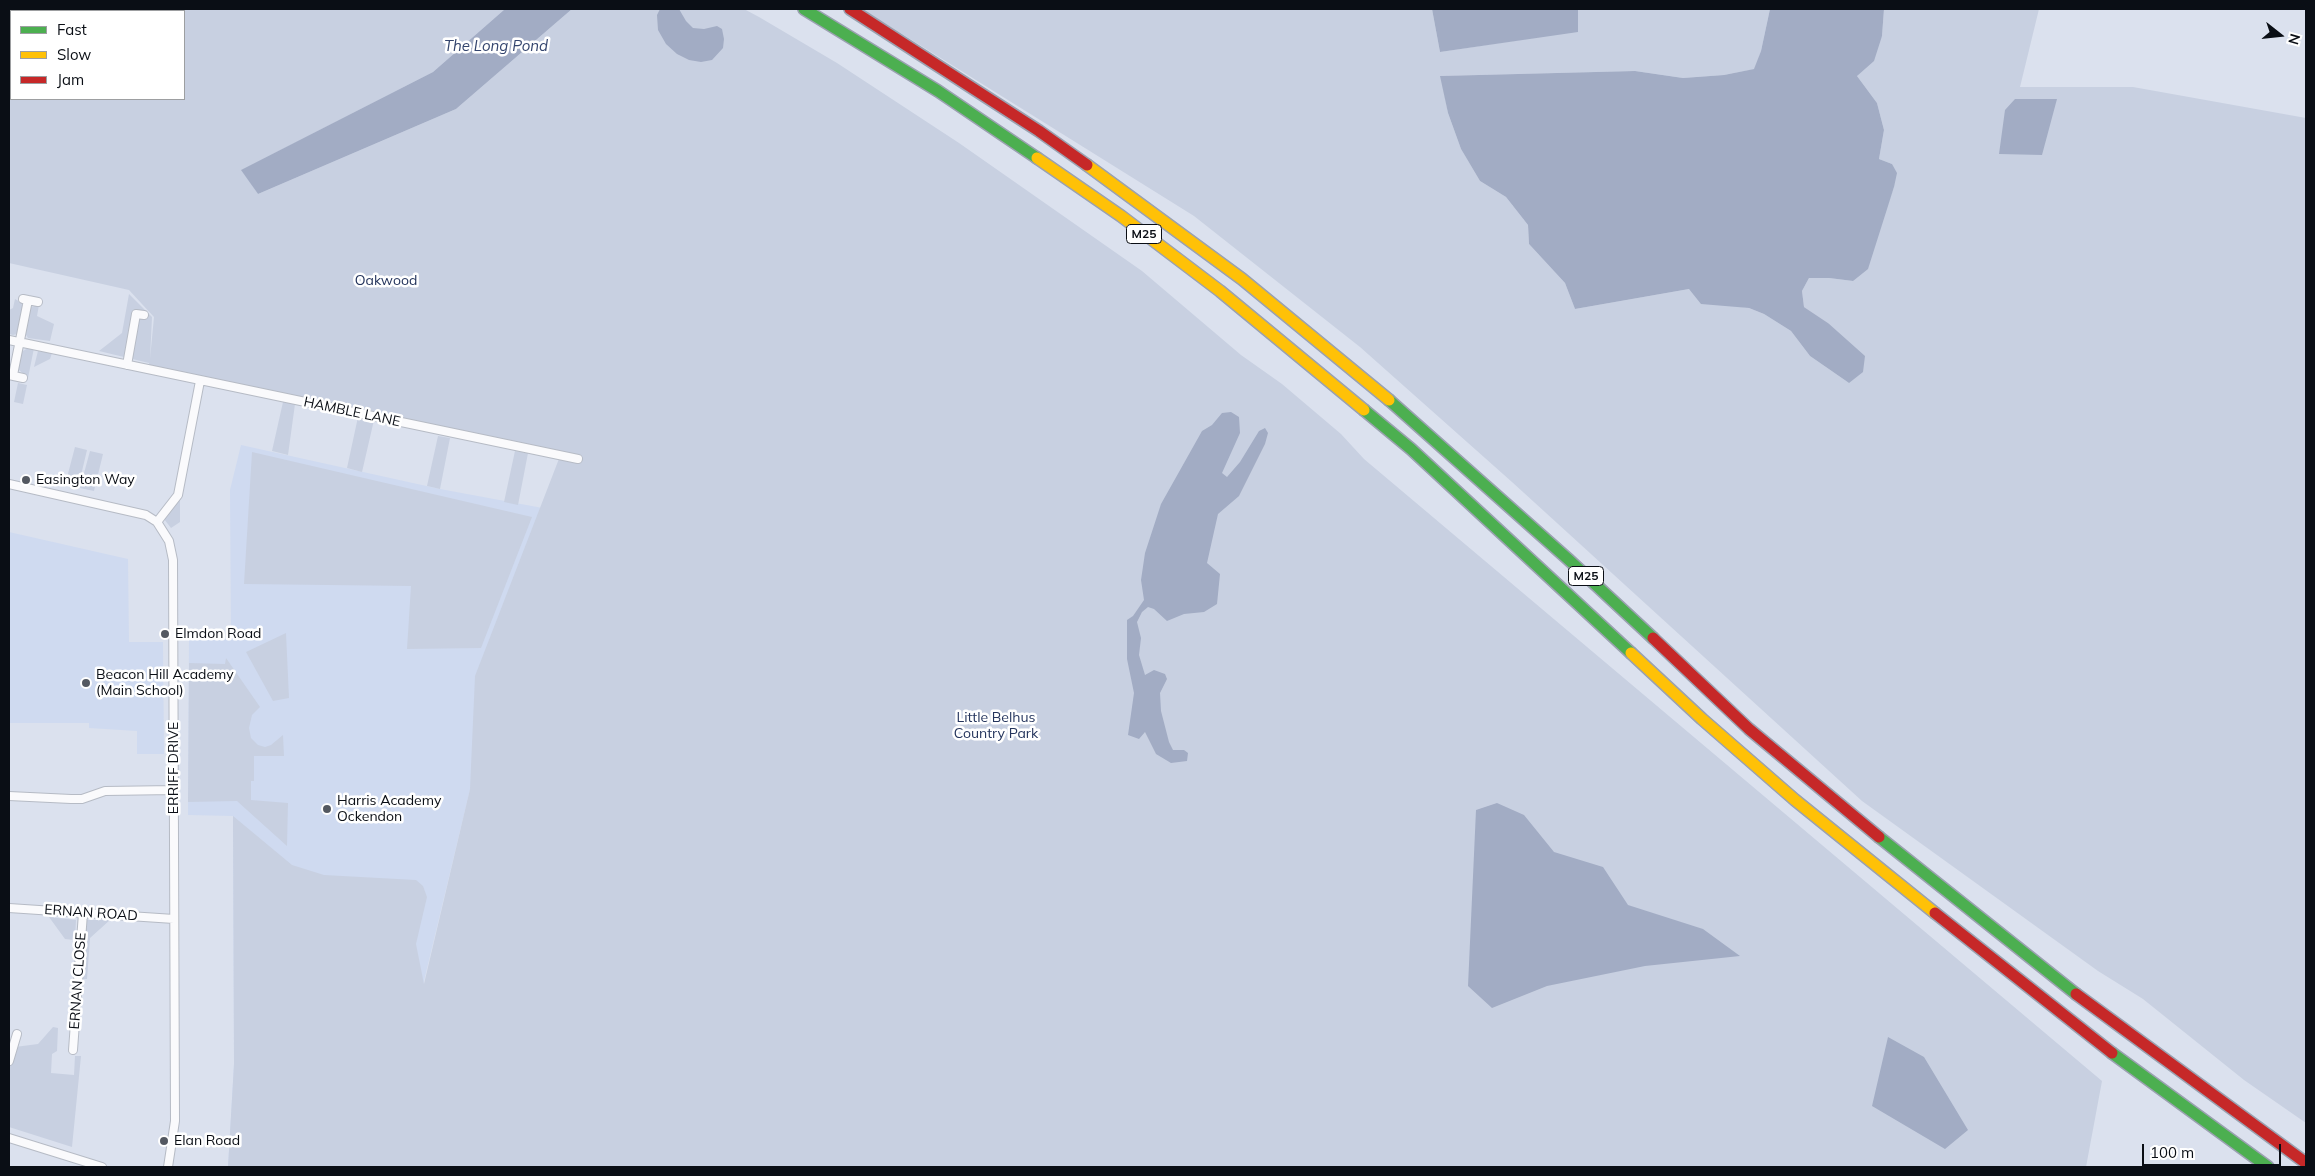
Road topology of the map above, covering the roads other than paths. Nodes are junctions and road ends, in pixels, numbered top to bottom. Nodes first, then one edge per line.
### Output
1 (804, 9) edge
2 (850, 9) edge
3 (38, 302) dead end
4 (127, 312) dead end
5 (9, 340) edge
6 (20, 342) junction
7 (127, 365) junction
8 (11, 375) edge
9 (23, 378) dead end
10 (200, 381) junction
11 (578, 459) dead end
12 (9, 484) edge
13 (157, 522) junction
14 (174, 790) junction
15 (9, 796) edge
16 (9, 908) edge
17 (83, 913) junction
18 (174, 918) junction
19 (17, 1034) dead end
20 (74, 1050) dead end
21 (9, 1060) edge
22 (9, 1138) edge
23 (2306, 1163) edge
24 (102, 1167) edge
25 (168, 1167) edge
26 (2268, 1167) edge

1 - 26 highway, M25
2 - 23 highway, M25
3 - 6 street
4 - 7 street
5 - 6 street, HAMBLE LANE
6 - 7 street, HAMBLE LANE
6 - 8 street
7 - 10 street, HAMBLE LANE
8 - 9 street
10 - 11 street, HAMBLE LANE
10 - 13 street
12 - 13 street
13 - 14 street, ERRIFF DRIVE
14 - 15 street
14 - 18 street, ERRIFF DRIVE
16 - 17 street, ERNAN ROAD
17 - 18 street, ERNAN ROAD
17 - 20 street, ERNAN CLOSE
18 - 25 street, ERRIFF DRIVE
19 - 21 street
22 - 24 street

